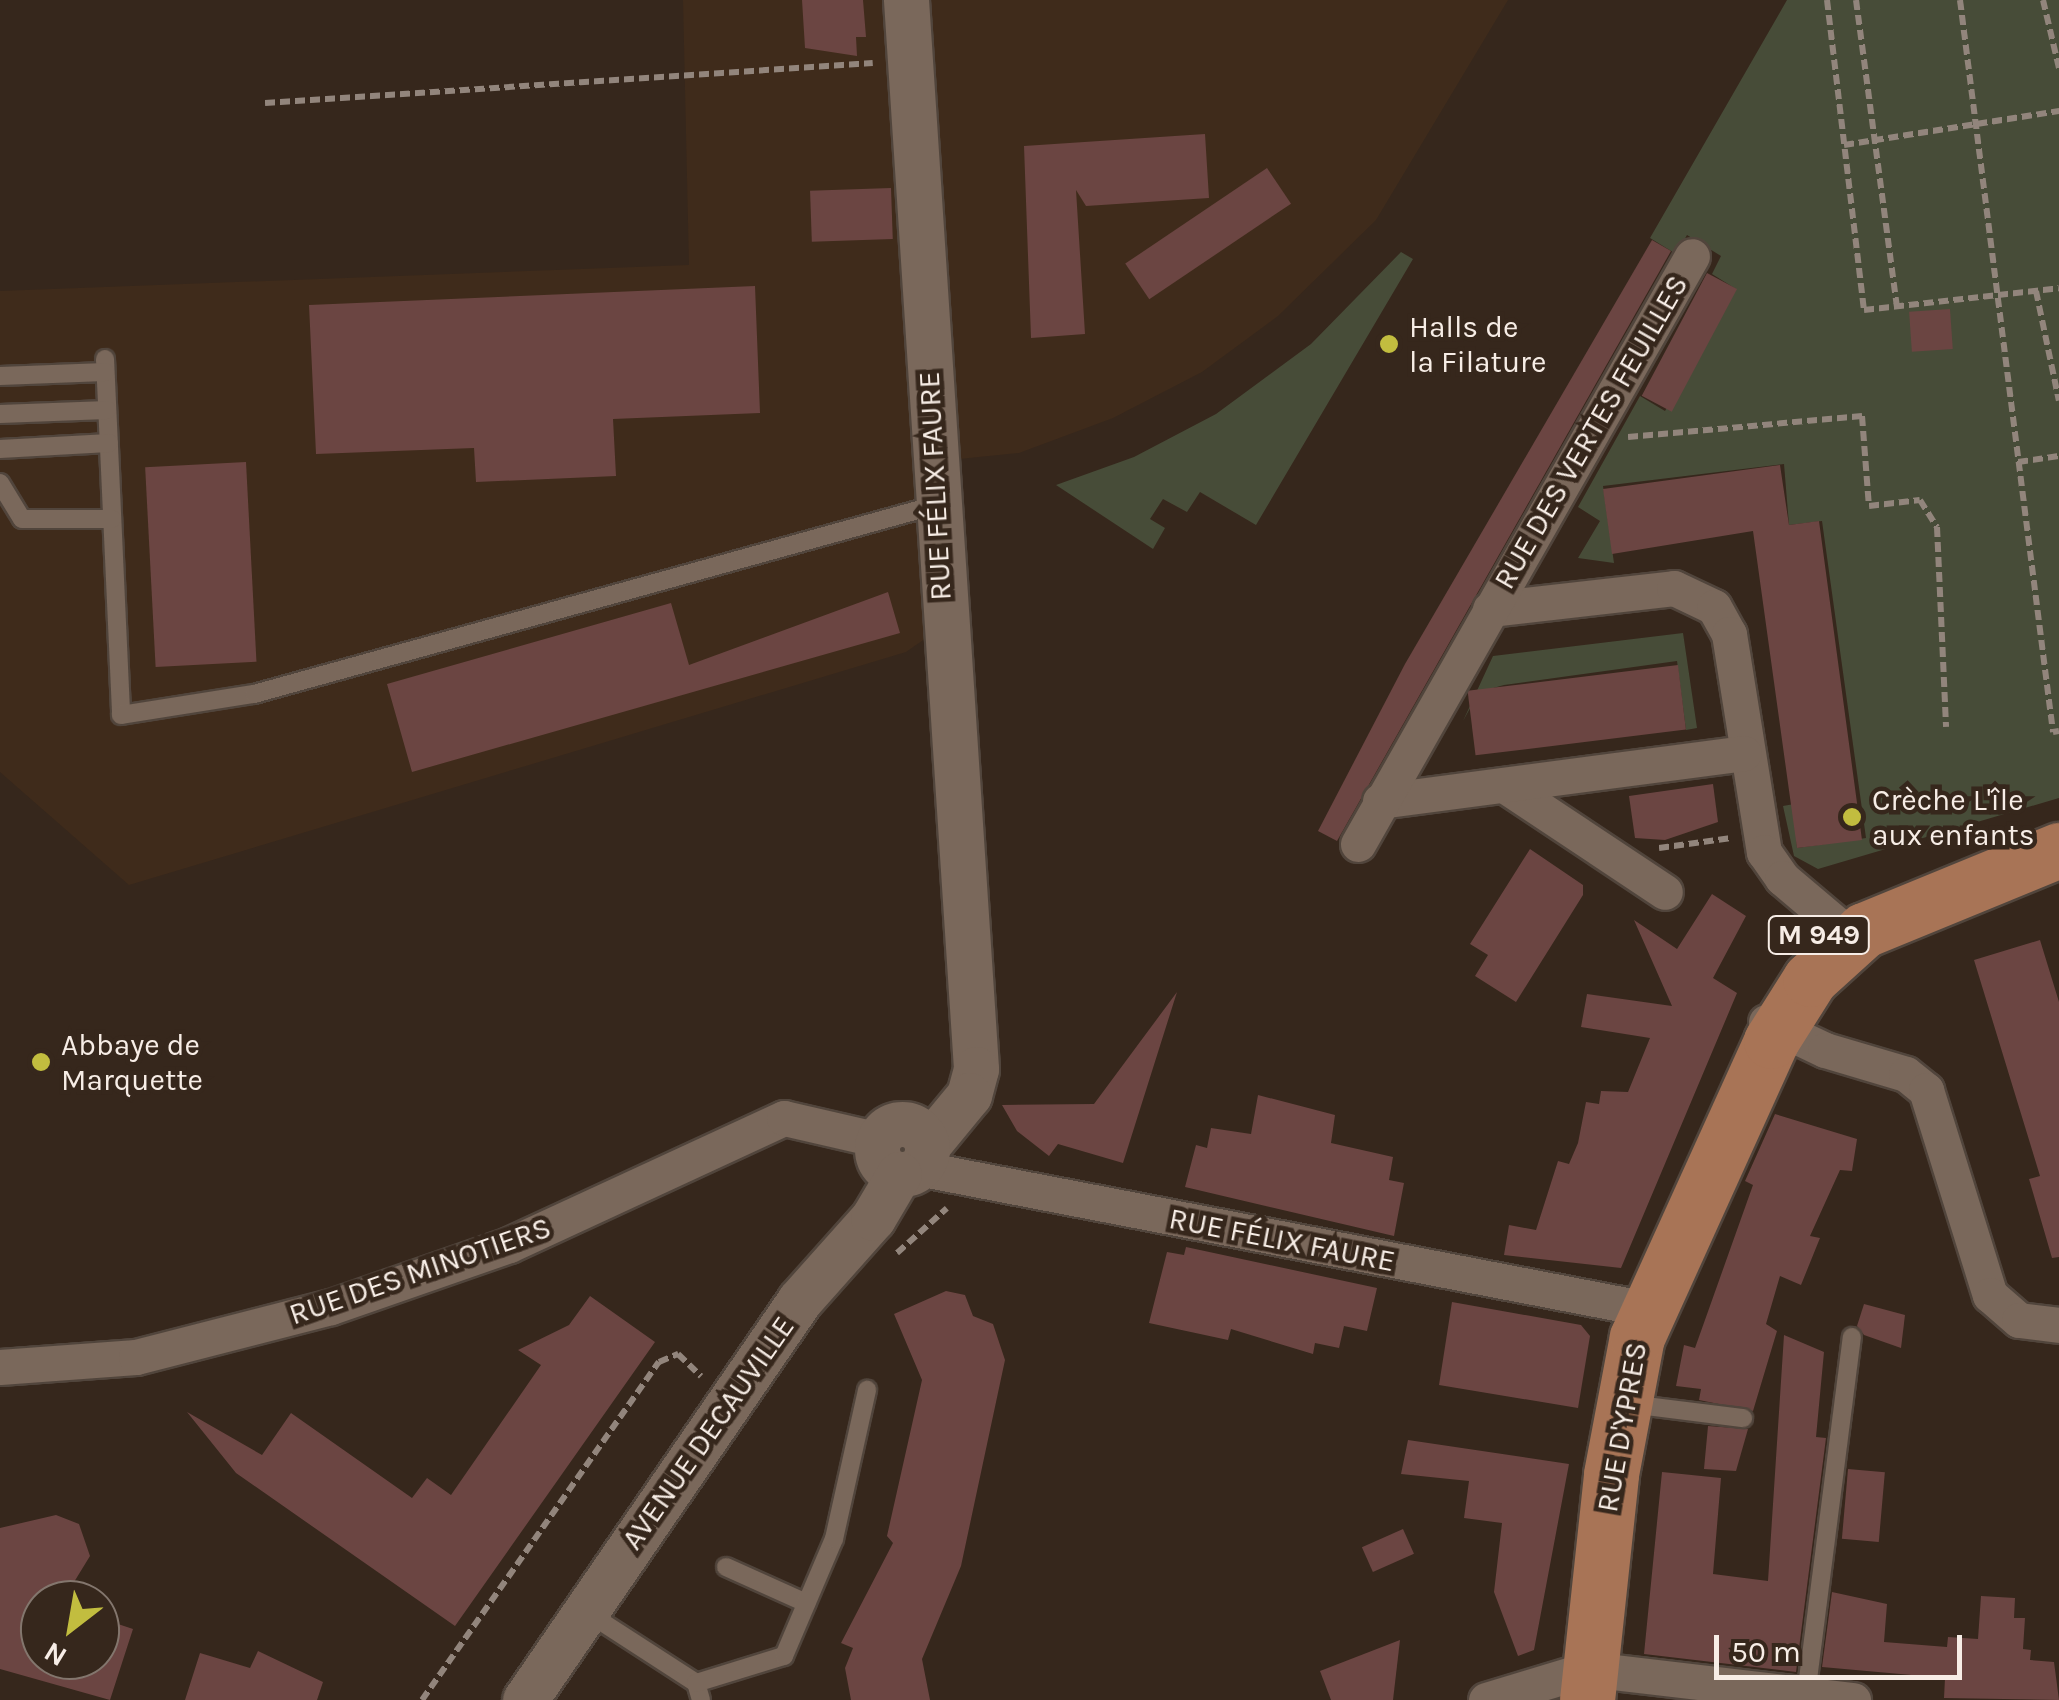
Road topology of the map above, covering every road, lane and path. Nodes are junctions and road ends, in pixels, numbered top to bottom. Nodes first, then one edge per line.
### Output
1 (906, 0) edge
2 (1828, 0) edge
3 (1856, 0) edge
4 (1960, 0) edge
5 (2043, 0) edge
6 (910, 62) junction
7 (2059, 68) edge
8 (265, 104) dead end
9 (2059, 110) edge
10 (1976, 128) junction
11 (1875, 141) junction
12 (1844, 145) junction
13 (1692, 256) dead end
14 (2059, 288) edge
15 (2036, 290) junction
16 (1997, 295) junction
17 (1898, 307) junction
18 (0, 376) edge
19 (2059, 401) edge
20 (107, 410) junction
21 (0, 414) edge
22 (109, 443) junction
23 (1583, 447) junction
24 (0, 449) edge
25 (2059, 456) edge
26 (2018, 462) junction
27 (0, 483) edge
28 (937, 505) junction
29 (112, 519) junction
30 (1490, 609) junction
31 (1946, 726) dead end
32 (2059, 731) edge
33 (1744, 753) junction
34 (1504, 785) junction
35 (1380, 801) junction
36 (1760, 834) junction
37 (1358, 844) dead end
38 (2059, 850) edge
39 (1608, 854) junction
40 (1665, 892) dead end
41 (1843, 930) junction
42 (1772, 1025) junction
43 (906, 1150) junction
44 (956, 1204) dead end
45 (893, 1258) dead end
46 (1647, 1309) junction
47 (2059, 1325) edge
48 (1852, 1337) dead end
49 (709, 1364) dead end
50 (0, 1368) edge
51 (868, 1390) dead end
52 (1624, 1402) junction
53 (1743, 1418) dead end
54 (726, 1567) dead end
55 (806, 1603) junction
56 (586, 1611) junction
57 (1588, 1685) edge
58 (698, 1692) edge
59 (1806, 1694) junction
60 (422, 1700) edge
61 (525, 1700) edge
62 (1486, 1700) edge
63 (1853, 1700) edge

1 - 6 street, RUE FÉLIX FAURE
2 - 12 path
3 - 11 path
4 - 10 path
5 - 7 path
6 - 8 path
6 - 28 street, RUE FÉLIX FAURE
9 - 10 path
10 - 11 path
10 - 16 path
11 - 12 path
11 - 17 path
12 - 17 path
13 - 23 street, RUE DES VERTES FEUILLES
14 - 15 path
15 - 16 path
15 - 19 path
16 - 17 path
16 - 26 path
18 - 20 lane
20 - 21 lane
20 - 22 lane
22 - 24 lane
22 - 29 lane
23 - 30 street, RUE DES VERTES FEUILLES
23 - 31 path
25 - 26 path
26 - 32 path
27 - 29 lane
28 - 29 lane
28 - 43 street, RUE FÉLIX FAURE
30 - 33 street, RUE DES VERTES FEUILLES
30 - 35 street, RUE DES VERTES FEUILLES
33 - 34 street
33 - 36 street, RUE DES VERTES FEUILLES
34 - 35 street
34 - 39 street
35 - 37 street, RUE DES VERTES FEUILLES
36 - 39 path
36 - 41 street, RUE DES VERTES FEUILLES
38 - 41 main road, M 949
39 - 40 street
41 - 42 main road, M 949
42 - 46 main road, RUE D'YPRES / M 949
42 - 47 street
43 - 46 street, RUE FÉLIX FAURE
43 - 50 street, RUE DES MINOTIERS
43 - 56 street, AVENUE DECAUVILLE
44 - 45 path
46 - 52 main road, RUE D'YPRES / M 949
48 - 59 lane
49 - 60 path
51 - 55 lane
52 - 53 lane
52 - 57 main road, RUE D'YPRES / M 949
54 - 55 lane
55 - 58 lane
56 - 58 lane
56 - 61 street, AVENUE DECAUVILLE
57 - 59 street
57 - 62 street
59 - 63 street

